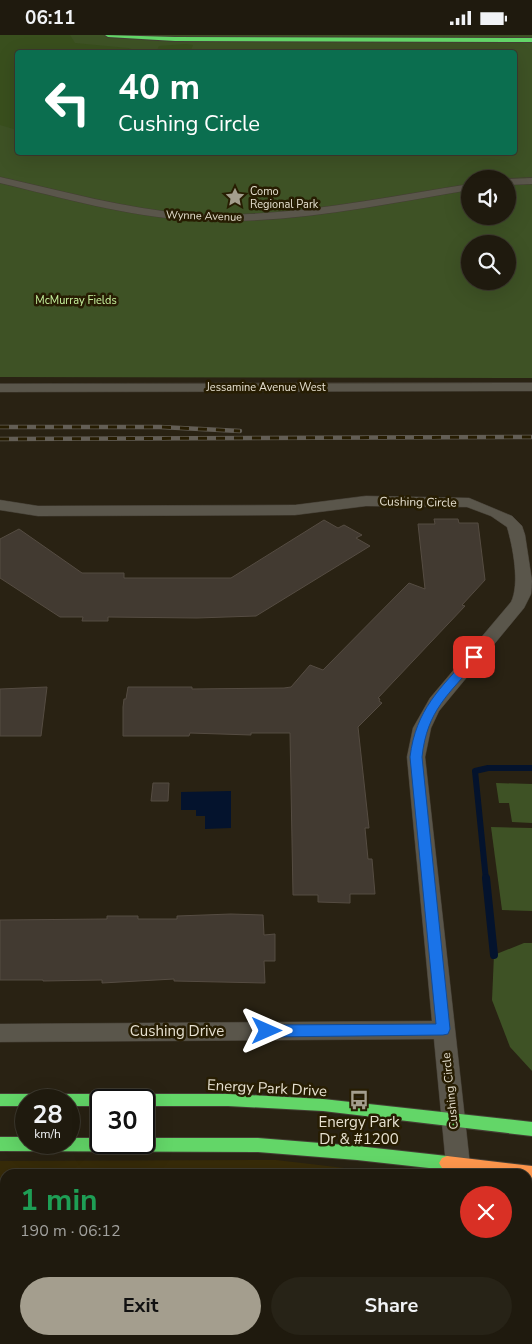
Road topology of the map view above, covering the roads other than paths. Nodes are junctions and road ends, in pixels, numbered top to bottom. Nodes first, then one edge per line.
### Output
1 (108, 35) edge
2 (532, 40) edge
3 (0, 181) edge
4 (532, 181) edge
5 (516, 182) edge
6 (461, 188) edge
7 (532, 387) edge
8 (0, 388) edge
9 (0, 505) edge
10 (443, 1029) junction
11 (0, 1033) edge
12 (0, 1100) edge
13 (453, 1120) junction
14 (532, 1129) edge
15 (0, 1144) edge
16 (458, 1165) junction
17 (495, 1169) edge

1 - 2 main road
3 - 6 street, Wynne Avenue
4 - 5 street
7 - 8 street, Jessamine Avenue West
9 - 10 street, Cushing Circle
10 - 11 street, Cushing Drive
10 - 13 street, Cushing Circle
12 - 13 main road, Energy Park Drive
13 - 14 main road, Energy Park Drive
13 - 16 street, Cushing Circle
15 - 16 main road
16 - 17 main road

